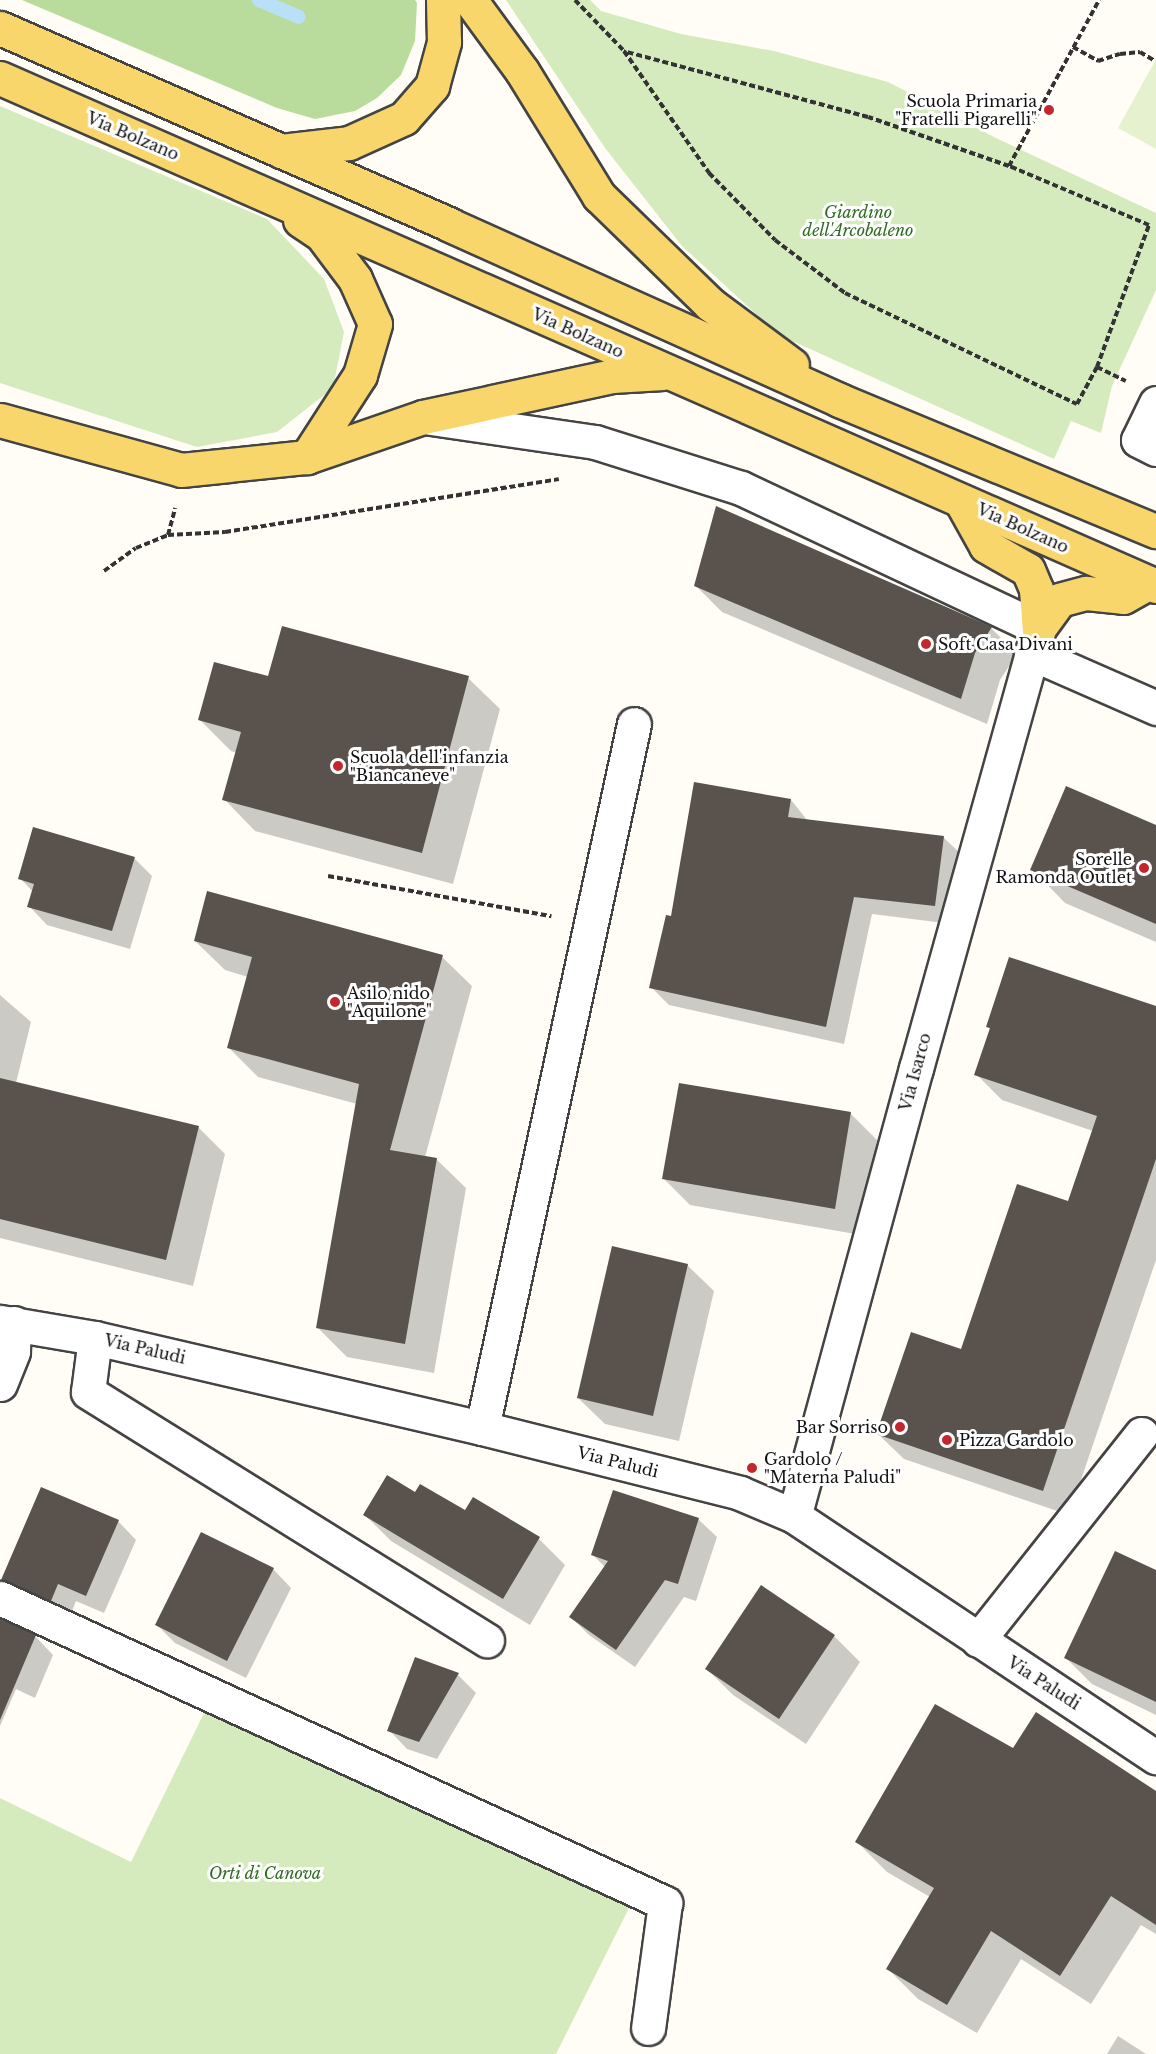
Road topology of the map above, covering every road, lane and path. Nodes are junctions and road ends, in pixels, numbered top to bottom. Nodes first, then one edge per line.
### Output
1 (443, 0) edge
2 (470, 0) edge
3 (575, 0) edge
4 (1099, 0) edge
5 (0, 28) edge
6 (1073, 47) junction
7 (624, 51) junction
8 (1155, 61) edge
9 (0, 78) edge
10 (279, 151) junction
11 (1009, 165) junction
12 (254, 189) junction
13 (667, 373) junction
14 (839, 400) junction
15 (1156, 404) edge
16 (423, 417) junction
17 (0, 420) edge
18 (1156, 449) edge
19 (308, 457) junction
20 (560, 479) dead end
21 (961, 501) junction
22 (175, 508) dead end
23 (1156, 531) edge
24 (168, 535) junction
25 (104, 571) dead end
26 (1152, 584) edge
27 (1035, 641) junction
28 (1156, 708) edge
29 (634, 723) dead end
30 (328, 876) dead end
31 (591, 923) junction
32 (7, 1323) edge
33 (95, 1338) junction
34 (0, 1384) edge
35 (482, 1428) junction
36 (1141, 1434) dead end
37 (794, 1516) junction
38 (0, 1598) edge
39 (487, 1640) dead end
40 (978, 1640) junction
41 (1156, 1757) edge
42 (648, 2028) dead end

1 - 10 main road
2 - 14 main road
3 - 7 path
4 - 6 path
5 - 10 main road
6 - 8 path
6 - 11 path
7 - 11 path
7 - 11 path
9 - 12 main road, Via Bolzano
10 - 14 main road
12 - 13 main road, Via Bolzano
12 - 19 main road
13 - 16 main road
13 - 21 main road, Via Bolzano
14 - 23 main road
15 - 18 street
16 - 19 main road
16 - 27 street
17 - 19 main road
20 - 24 path
21 - 26 main road, Via Bolzano
21 - 27 main road
22 - 24 path
24 - 25 path
26 - 27 main road
27 - 28 street
27 - 37 street, Via Isarco
29 - 31 street
30 - 31 path
31 - 35 street
32 - 33 street, Via Paludi
32 - 34 street, Via Paludi
33 - 35 street, Via Paludi
33 - 39 street
35 - 37 street, Via Paludi
36 - 40 street
37 - 40 street, Via Paludi
38 - 42 street
40 - 41 street, Via Paludi

